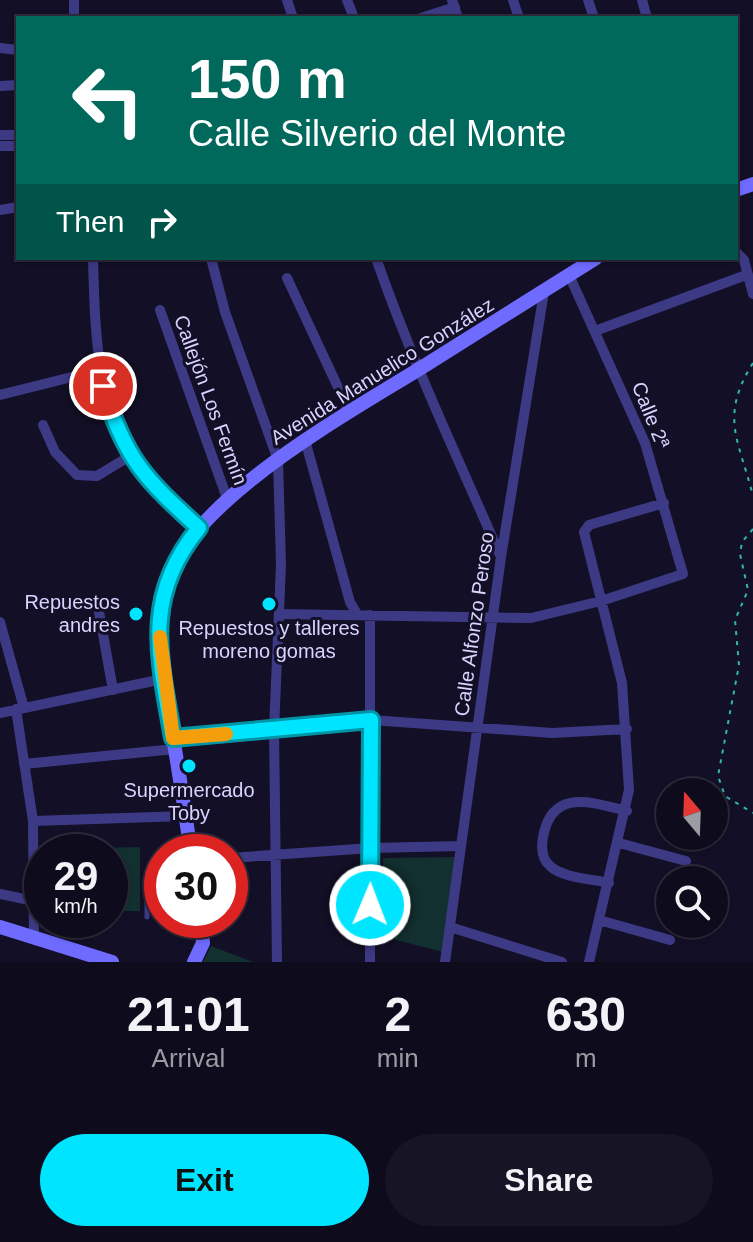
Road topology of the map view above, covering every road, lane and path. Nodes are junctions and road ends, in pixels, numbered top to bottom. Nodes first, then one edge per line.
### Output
1 (455, 8) edge
2 (428, 16) edge
3 (744, 258) edge
4 (93, 260) edge
5 (212, 260) edge
6 (377, 260) edge
7 (593, 260) edge
8 (569, 275) junction
9 (746, 275) junction
10 (287, 278) dead end
11 (544, 292) junction
12 (753, 294) edge
13 (160, 310) dead end
14 (595, 331) junction
15 (753, 363) edge
16 (100, 370) junction
17 (417, 370) junction
18 (0, 395) edge
19 (350, 413) junction
20 (43, 425) dead end
21 (305, 440) junction
22 (130, 456) junction
23 (278, 460) junction
24 (753, 496) edge
25 (228, 501) junction
26 (664, 503) junction
27 (199, 528) junction
28 (753, 529) edge
29 (501, 557) junction
30 (601, 601) junction
31 (99, 612) dead end
32 (279, 614) junction
33 (357, 614) junction
34 (370, 615) junction
35 (493, 616) junction
36 (0, 622) edge
37 (163, 679) junction
38 (113, 690) junction
39 (20, 708) junction
40 (0, 713) edge
41 (371, 720) junction
42 (478, 726) junction
43 (627, 729) junction
44 (274, 730) junction
45 (174, 744) junction
46 (24, 764) junction
47 (627, 811) junction
48 (753, 813) edge
49 (186, 816) junction
50 (33, 821) junction
51 (33, 834) edge
52 (188, 834) edge
53 (619, 843) junction
54 (461, 846) junction
55 (371, 848) junction
56 (276, 853) junction
57 (248, 856) edge
58 (686, 861) dead end
59 (609, 883) junction
60 (0, 894) edge
61 (24, 899) edge
62 (599, 920) junction
63 (0, 927) edge
64 (450, 927) junction
65 (24, 935) edge
66 (34, 938) edge
67 (203, 938) edge
68 (670, 940) dead end
69 (112, 962) edge
70 (194, 962) edge
71 (277, 962) edge
72 (370, 962) edge
73 (445, 962) edge
74 (562, 962) edge
75 (589, 962) edge

1 - 2 street
3 - 9 street
4 - 16 street
5 - 23 street
6 - 17 street
7 - 8 street, Avenida Manuelico González
8 - 11 street, Avenida Manuelico González
8 - 14 street, Calle 2ª
9 - 12 street
9 - 14 street
10 - 19 street
11 - 17 street, Avenida Manuelico González
11 - 29 street, Calle Alfonzo Peroso
13 - 25 street, Callejón Los Fermín
14 - 26 street, Calle 2ª
15 - 24 path
16 - 18 street
16 - 22 street
17 - 19 street, Avenida Manuelico González
17 - 29 street
19 - 21 street, Avenida Manuelico González
20 - 22 street
21 - 23 street, Avenida Manuelico González
21 - 33 street
22 - 27 street
23 - 25 street, Avenida Manuelico González
23 - 32 street
25 - 27 street, Avenida Manuelico González
26 - 30 street
26 - 30 street, Calle 2ª
27 - 37 street, Avenida Manuelico González
28 - 48 path
29 - 35 street, Calle Alfonzo Peroso
30 - 35 street
30 - 43 street
31 - 38 street
32 - 33 street
32 - 44 street
33 - 34 street
34 - 35 street
34 - 41 street
35 - 42 street, Calle Alfonzo Peroso
36 - 39 street
37 - 38 street
37 - 45 street, Avenida Manuelico González
38 - 39 street
39 - 40 street
39 - 46 street
41 - 42 street
41 - 44 street
41 - 55 street
42 - 43 street
42 - 54 street, Calle Alfonzo Peroso
43 - 47 street
44 - 45 street
44 - 56 street
45 - 46 street
45 - 49 street, Avenida Manuelico González
46 - 50 street
47 - 53 street
47 - 59 street
49 - 50 street
49 - 52 street, Avenida Manuelico González
50 - 51 street
53 - 58 street
53 - 59 street
54 - 55 street
54 - 64 street, Calle Alfonzo Peroso
55 - 56 street
55 - 72 street
56 - 57 street
56 - 71 street
59 - 62 street
60 - 61 street
62 - 68 street
62 - 75 street
63 - 65 street
64 - 73 street, Calle Alfonzo Peroso
64 - 74 street
66 - 69 street
67 - 70 street

